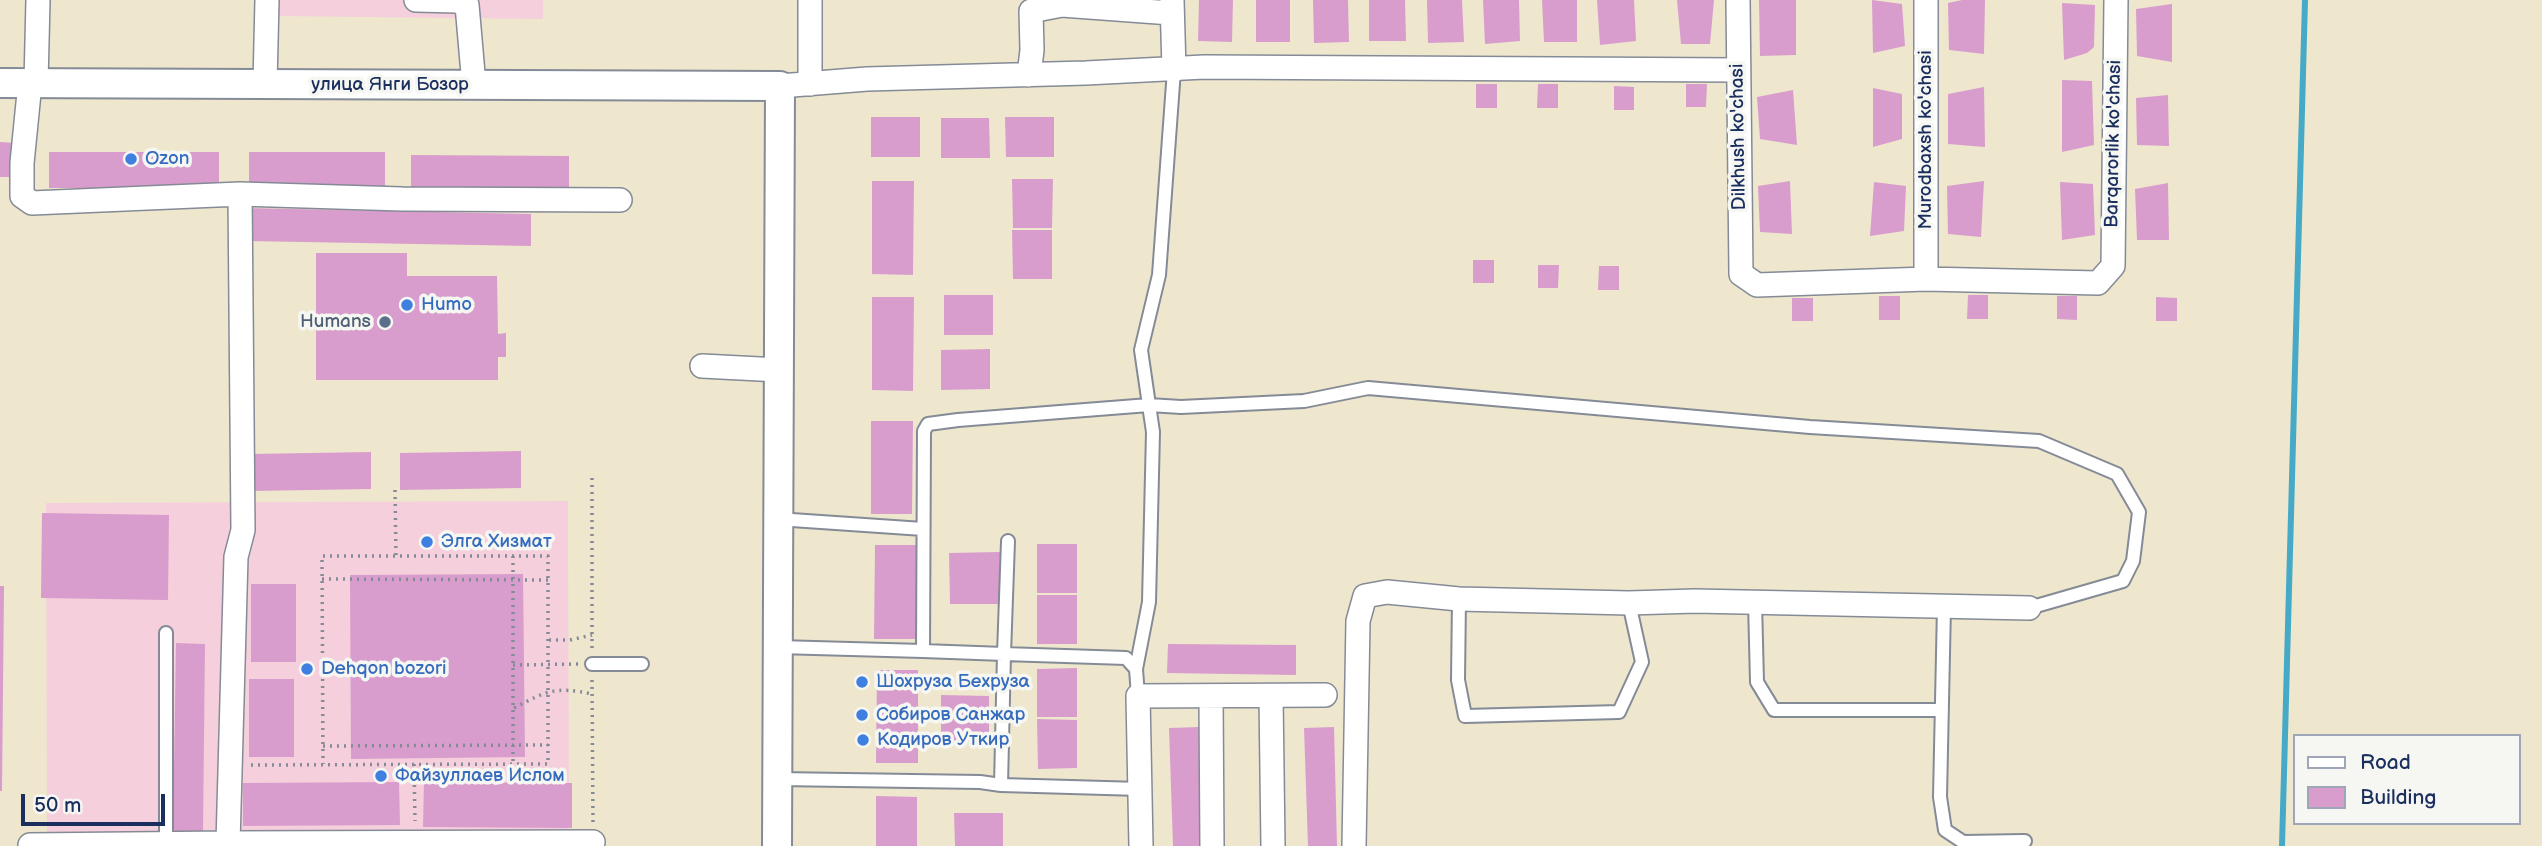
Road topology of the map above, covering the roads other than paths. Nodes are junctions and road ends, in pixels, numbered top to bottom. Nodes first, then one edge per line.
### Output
1 (38, 0) edge
2 (267, 0) edge
3 (416, 0) edge
4 (810, 0) edge
5 (1738, 0) edge
6 (1926, 0) edge
7 (2116, 0) edge
8 (1031, 5) edge
9 (1172, 6) edge
10 (1174, 70) junction
11 (1737, 70) junction
12 (1029, 75) junction
13 (0, 83) edge
14 (33, 83) junction
15 (265, 84) junction
16 (810, 84) junction
17 (474, 85) junction
18 (780, 86) junction
19 (240, 194) junction
20 (620, 200) dead end
21 (1926, 279) junction
22 (702, 366) dead end
23 (779, 370) junction
24 (1149, 405) junction
25 (777, 519) junction
26 (923, 529) junction
27 (1008, 541) dead end
28 (1459, 599) junction
29 (1755, 602) junction
30 (1629, 603) junction
31 (1944, 606) junction
32 (2029, 608) joint
33 (166, 633) dead end
34 (778, 647) junction
35 (923, 652) junction
36 (1004, 654) junction
37 (592, 664) road end
38 (642, 664) dead end
39 (1136, 669) junction
40 (1325, 695) dead end
41 (1138, 696) junction
42 (1211, 696) junction
43 (1270, 696) junction
44 (1942, 710) junction
45 (777, 779) junction
46 (1001, 785) junction
47 (1140, 789) junction
48 (2025, 841) dead end
49 (593, 842) road end
50 (228, 843) junction
51 (166, 844) junction
52 (30, 845) edge
53 (777, 846) edge
54 (1141, 846) edge
55 (1212, 846) edge
56 (1273, 846) edge
57 (1354, 846) edge

1 - 14 street
2 - 15 street
3 - 17 street
4 - 16 street
5 - 11 street, Dilkhush ko'chasi
6 - 21 street, Murodbaxsh ko'chasi
7 - 21 street, Barqarorlik ko'chasi
8 - 9 street
8 - 12 street
9 - 10 street
10 - 11 street
10 - 12 street
10 - 24 lane
11 - 21 street, Dilkhush ko'chasi
12 - 16 street
13 - 14 street, улица Янги Бозор
14 - 15 street, улица Янги Бозор
14 - 19 street
15 - 17 street, улица Янги Бозор
16 - 18 street
17 - 18 street, улица Янги Бозор
18 - 23 street
19 - 20 street
19 - 50 street
22 - 23 street
23 - 25 street
24 - 26 lane
24 - 32 lane
24 - 39 lane
25 - 26 lane
25 - 34 street
26 - 35 lane
27 - 36 lane
28 - 30 street
28 - 30 lane
28 - 57 street
29 - 30 street
29 - 31 street
29 - 44 lane
31 - 32 street
31 - 44 lane
33 - 51 lane
34 - 35 lane
34 - 45 street
35 - 36 lane
36 - 39 lane
36 - 46 lane
37 - 38 lane
39 - 41 lane
40 - 43 street
41 - 42 street
41 - 47 street
42 - 43 street
42 - 55 street
43 - 56 street
44 - 48 lane
45 - 46 lane
45 - 53 street
46 - 47 lane
47 - 54 street
49 - 50 street
50 - 51 street
51 - 52 street

